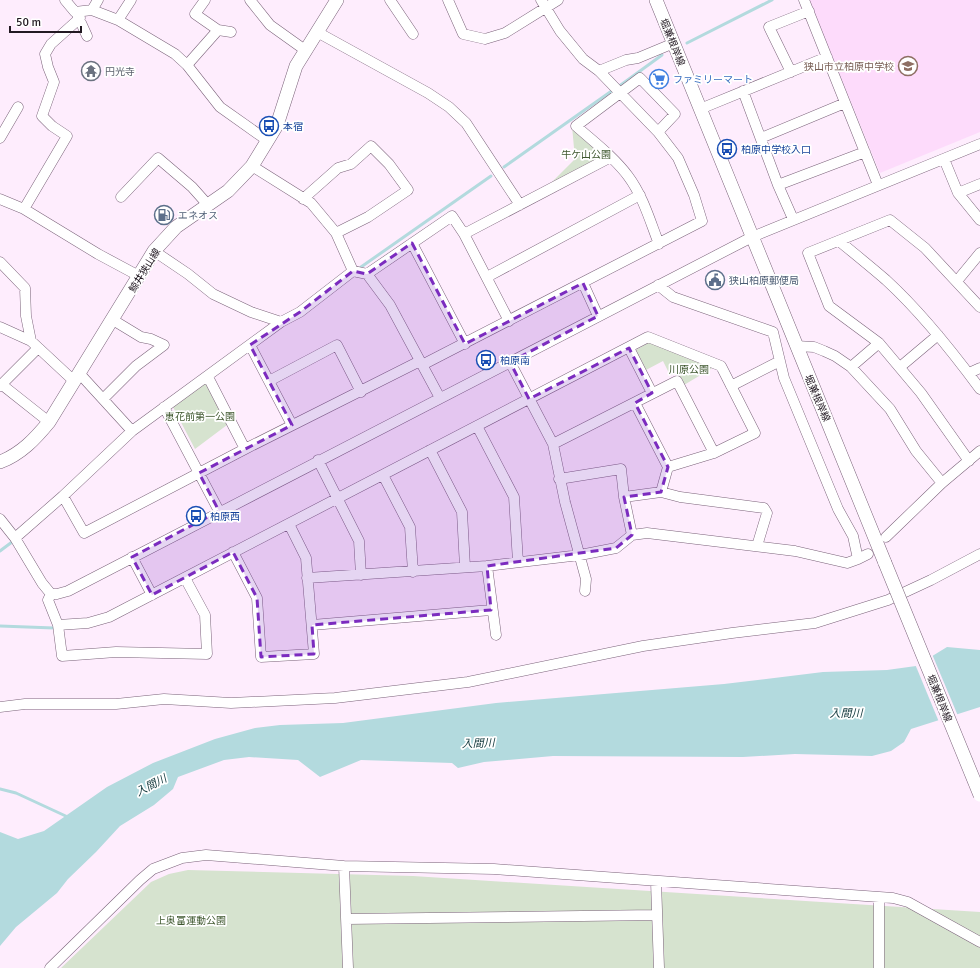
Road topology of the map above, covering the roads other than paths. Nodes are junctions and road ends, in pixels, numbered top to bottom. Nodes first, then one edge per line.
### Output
1 (65, 0) edge
2 (98, 0) edge
3 (131, 0) edge
4 (205, 0) edge
5 (250, 0) edge
6 (338, 0) edge
7 (390, 0) edge
8 (558, 0) edge
9 (656, 0) edge
10 (804, 0) edge
11 (450, 3) edge
12 (543, 4) edge
13 (92, 10) junction
14 (809, 11) junction
15 (78, 15) junction
16 (118, 20) junction
17 (218, 30) junction
18 (231, 32) dead end
19 (317, 32) junction
20 (413, 34) dead end
21 (87, 36) dead end
22 (674, 43) junction
23 (306, 50) junction
24 (827, 57) junction
25 (187, 65) junction
26 (599, 71) junction
27 (791, 72) junction
28 (616, 90) junction
29 (743, 91) junction
30 (845, 103) junction
31 (18, 107) dead end
32 (700, 109) junction
33 (658, 132) junction
34 (0, 138) edge
35 (762, 138) junction
36 (268, 141) junction
37 (980, 144) edge
38 (865, 152) junction
39 (611, 157) junction
40 (944, 159) junction
41 (252, 166) junction
42 (980, 184) edge
43 (778, 185) junction
44 (878, 185) junction
45 (958, 193) junction
46 (640, 195) junction
47 (120, 196) dead end
48 (0, 199) edge
49 (303, 199) junction
50 (208, 204) junction
51 (520, 205) junction
52 (24, 209) junction
53 (793, 219) junction
54 (980, 220) edge
55 (336, 233) junction
56 (464, 234) junction
57 (752, 237) junction
58 (839, 241) junction
59 (412, 243) junction
60 (660, 244) junction
61 (154, 251) junction
62 (980, 253) edge
63 (0, 262) edge
64 (353, 271) junction
65 (367, 274) junction
66 (139, 276) junction
67 (487, 277) junction
68 (957, 281) junction
69 (583, 283) junction
70 (658, 285) junction
71 (980, 307) edge
72 (598, 316) junction
73 (113, 320) junction
74 (509, 321) junction
75 (281, 322) junction
76 (0, 327) edge
77 (938, 335) junction
78 (879, 343) junction
79 (35, 344) junction
80 (465, 344) junction
81 (250, 345) junction
82 (796, 346) junction
83 (629, 348) junction
84 (510, 362) junction
85 (780, 362) junction
86 (421, 363) junction
87 (851, 367) junction
88 (900, 367) junction
89 (980, 368) edge
90 (968, 373) junction
91 (76, 377) junction
92 (208, 377) junction
93 (269, 381) junction
94 (1, 385) edge
95 (731, 386) junction
96 (980, 389) edge
97 (361, 392) junction
98 (652, 393) junction
99 (440, 398) junction
100 (103, 399) junction
101 (529, 399) junction
102 (635, 403) junction
103 (164, 407) junction
104 (49, 422) junction
105 (292, 425) junction
106 (477, 426) junction
107 (132, 431) junction
108 (553, 444) junction
109 (245, 449) junction
110 (430, 450) junction
111 (980, 451) edge
112 (714, 453) junction
113 (318, 460) junction
114 (969, 461) junction
115 (0, 462) edge
116 (668, 467) junction
117 (199, 473) junction
118 (383, 475) junction
119 (559, 479) junction
120 (942, 483) junction
121 (660, 492) junction
122 (63, 496) junction
123 (624, 497) junction
124 (338, 499) junction
125 (219, 511) junction
126 (0, 519) edge
127 (289, 524) junction
128 (632, 535) junction
129 (886, 537) dead end
130 (15, 538) junction
131 (757, 546) junction
132 (233, 552) junction
133 (868, 554) dead end
134 (980, 554) edge
135 (580, 555) junction
136 (132, 557) junction
137 (858, 559) junction
138 (518, 562) junction
139 (486, 566) junction
140 (465, 567) junction
141 (413, 572) junction
142 (361, 575) junction
143 (185, 578) junction
144 (307, 578) junction
145 (585, 591) dead end
146 (51, 594) junction
147 (152, 595) junction
148 (491, 610) junction
149 (312, 625) junction
150 (58, 626) junction
151 (496, 635) dead end
152 (0, 707) edge
153 (980, 795) edge
154 (344, 866) junction
155 (656, 882) junction
156 (879, 897) junction
157 (656, 915) junction
158 (346, 919) junction
159 (980, 942) edge
160 (50, 968) edge
161 (348, 968) edge
162 (659, 968) edge
163 (879, 968) edge

1 - 15 street
2 - 13 street
3 - 16 street
4 - 17 street
5 - 23 street
6 - 19 main road, 鯨井狭山線
7 - 20 street
8 - 12 street
9 - 22 main road, 堀兼根岸線
10 - 14 street
11 - 12 street
12 - 26 street
13 - 15 street
13 - 16 street
14 - 24 street
14 - 27 street
15 - 21 street
15 - 52 street
16 - 25 street
17 - 18 street
17 - 25 street
19 - 23 main road, 鯨井狭山線
19 - 51 street
22 - 26 street
22 - 32 main road, 堀兼根岸線
23 - 36 main road, 鯨井狭山線
24 - 27 street
24 - 30 street
25 - 36 street
26 - 28 street
27 - 29 street
28 - 33 street
28 - 33 street
28 - 39 street
29 - 32 street
29 - 35 street
30 - 35 street
30 - 38 street
31 - 34 street
32 - 57 main road, 堀兼根岸線
33 - 60 street
35 - 43 street
36 - 41 main road, 鯨井狭山線
37 - 40 street
38 - 43 street
38 - 44 street
39 - 46 street
39 - 51 street
40 - 44 street
40 - 45 street
41 - 49 street
41 - 50 main road, 鯨井狭山線
42 - 45 street
43 - 53 street
44 - 53 street
45 - 54 street
46 - 60 street
46 - 67 street
47 - 50 street
48 - 52 street
49 - 55 street
49 - 55 street
50 - 61 main road, 鯨井狭山線
51 - 56 street
52 - 66 street
53 - 57 street
55 - 64 street
56 - 59 street
56 - 67 street
57 - 70 street
57 - 82 main road, 堀兼根岸線
58 - 68 street
58 - 77 street
58 - 78 street
59 - 65 street
59 - 80 street
60 - 69 street
61 - 66 main road, 鯨井狭山線
61 - 75 street
62 - 68 street
63 - 79 street
64 - 65 street
64 - 75 street
65 - 86 street
66 - 73 main road, 鯨井狭山線
67 - 74 street
68 - 71 street
69 - 72 street
69 - 74 street
70 - 72 street
70 - 85 street
72 - 84 street
73 - 91 main road, 鯨井狭山線
73 - 100 street
74 - 80 street
75 - 81 street
76 - 79 street
77 - 88 street
77 - 90 street
78 - 87 street
78 - 88 street
79 - 91 street
79 - 94 street
80 - 86 street
81 - 92 street
81 - 93 street
82 - 87 street
82 - 153 main road, 堀兼根岸線, bridge
83 - 95 street
83 - 98 street
83 - 101 street
84 - 99 street
84 - 101 street
85 - 95 street
85 - 137 street
86 - 97 street
86 - 99 street
87 - 120 street
88 - 114 street
89 - 90 street
90 - 96 street
91 - 100 street
91 - 104 main road, 鯨井狭山線
92 - 103 street
92 - 109 street
93 - 97 street
93 - 105 street
94 - 104 street
95 - 112 street
97 - 105 street
98 - 102 street
98 - 112 street
99 - 113 street
100 - 107 street
101 - 106 street
101 - 108 street
102 - 108 street
102 - 116 street
103 - 107 street
103 - 117 street
104 - 115 main road, 鯨井狭山線
105 - 109 street
106 - 110 street
106 - 138 street
107 - 122 street
108 - 119 street
109 - 117 street
110 - 118 street
110 - 140 street
111 - 114 street
112 - 116 street
113 - 124 street
113 - 125 street
114 - 120 street
116 - 121 street
117 - 122 street
117 - 125 street
118 - 124 street
118 - 141 street
119 - 123 street
119 - 135 street
120 - 129 street
121 - 123 street
121 - 131 street
122 - 130 street
123 - 128 street
124 - 127 street
124 - 142 street
125 - 136 street
126 - 130 street
127 - 132 street
127 - 144 street
128 - 131 street
128 - 135 street
130 - 146 street
131 - 137 street
132 - 143 street
132 - 149 street
133 - 137 street
134 - 152 street
135 - 138 street
135 - 145 street
136 - 146 street
136 - 147 street
138 - 139 street
139 - 140 street
139 - 148 street
140 - 141 street
141 - 142 street
142 - 144 street
143 - 147 street
143 - 150 street
144 - 149 street
146 - 150 street
147 - 150 street
148 - 149 street
148 - 151 street
154 - 155 street
154 - 158 street
154 - 160 street
155 - 156 street
155 - 157 street
156 - 159 street
156 - 163 street
157 - 158 street
157 - 162 street
158 - 161 street

